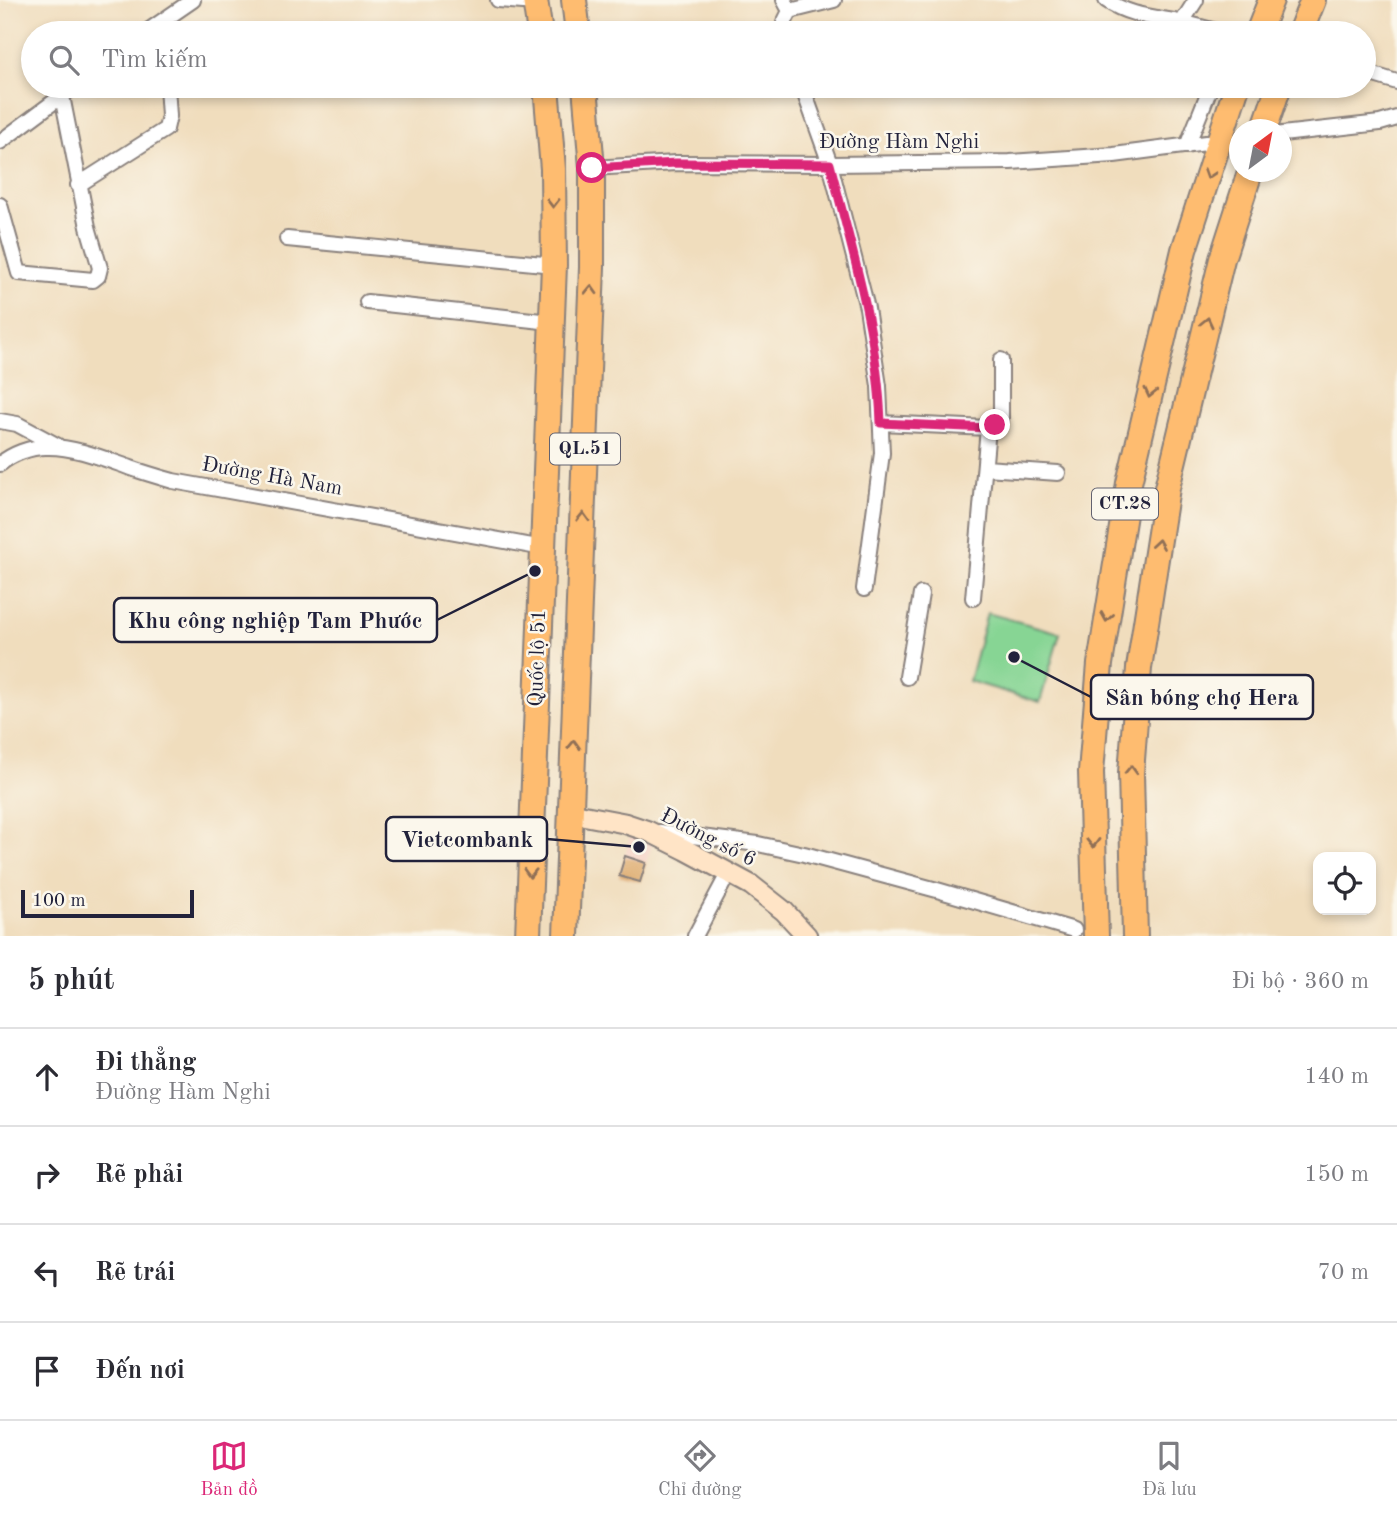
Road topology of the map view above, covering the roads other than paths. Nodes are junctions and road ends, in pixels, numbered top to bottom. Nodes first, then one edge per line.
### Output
1 (193, 0) edge
2 (498, 0) edge
3 (574, 0) edge
4 (834, 0) edge
5 (1106, 0) edge
6 (1196, 0) edge
7 (1271, 0) edge
8 (1313, 0) edge
9 (535, 1) edge
10 (787, 6) edge
11 (170, 21) edge
12 (538, 21) edge
13 (577, 21) edge
14 (1171, 21) edge
15 (1183, 21) edge
16 (1263, 21) edge
17 (1305, 21) edge
18 (1376, 76) edge
19 (1397, 82) edge
20 (59, 98) edge
21 (62, 98) edge
22 (168, 98) edge
23 (547, 98) edge
24 (586, 98) edge
25 (806, 98) edge
26 (1205, 98) edge
27 (1233, 98) edge
28 (1275, 98) edge
29 (1397, 118) edge
30 (1268, 119) edge
31 (1292, 133) edge
32 (0, 142) edge
33 (1206, 143) tunnel mouth
34 (1187, 146) junction
35 (830, 164) junction
36 (592, 168) junction
37 (553, 169) junction
38 (1247, 182) edge
39 (78, 185) junction
40 (0, 205) edge
41 (287, 239) dead end
42 (554, 265) junction
43 (366, 302) dead end
44 (551, 322) junction
45 (1001, 360) dead end
46 (0, 421) edge
47 (881, 423) junction
48 (988, 428) junction
49 (62, 449) junction
50 (0, 464) edge
51 (985, 468) junction
52 (1058, 473) dead end
53 (543, 548) junction
54 (864, 589) dead end
55 (921, 594) dead end
56 (973, 598) dead end
57 (907, 677) dead end
58 (533, 811) junction
59 (571, 813) junction
60 (648, 831) junction
61 (729, 872) junction
62 (1085, 933) edge
63 (528, 936) edge
64 (566, 936) edge
65 (695, 936) edge
66 (807, 936) edge
67 (1135, 936) edge

1 - 11 street
2 - 9 street
3 - 13 highway
4 - 10 street
5 - 14 street
6 - 15 street
7 - 16 highway
8 - 17 highway
9 - 12 highway
18 - 19 street
20 - 32 street
21 - 39 street
22 - 39 street
23 - 37 highway, Quốc lộ 51 / QL.51
24 - 36 highway, Quốc lộ 51 / QL.51
25 - 35 street
26 - 34 street
27 -> 62 highway, CT.28
28 - 30 highway
29 - 31 street
33 - 34 street, Đường Hàm Nghi
34 - 35 street, Đường Hàm Nghi
35 - 36 street, Đường Hàm Nghi
35 - 47 street
36 - 37 highway
59 -> 36 highway, Quốc lộ 51 / QL.51
37 -> 42 highway, Quốc lộ 51 / QL.51
67 -> 38 highway, CT.28
39 - 40 street
41 - 42 street
42 - 44 highway, Quốc lộ 51 / QL.51
43 - 44 street
44 - 53 highway, Quốc lộ 51 / QL.51
45 - 48 street
46 - 49 street
47 - 48 street
47 - 54 street
48 - 51 street
49 - 50 street, Đường Hà Nam
49 - 53 street, Đường Hà Nam
51 - 52 street
51 - 56 street
53 - 58 highway, Quốc lộ 51 / QL.51
55 - 57 street
58 - 59 highway
58 -> 63 highway, Quốc lộ 51 / QL.51
59 - 60 street, Đường số 6
59 - 64 highway, Quốc lộ 51 / QL.51
60 - 61 street, Đường số 6
60 - 62 street
61 - 65 street
61 - 66 street, Đường số 6

